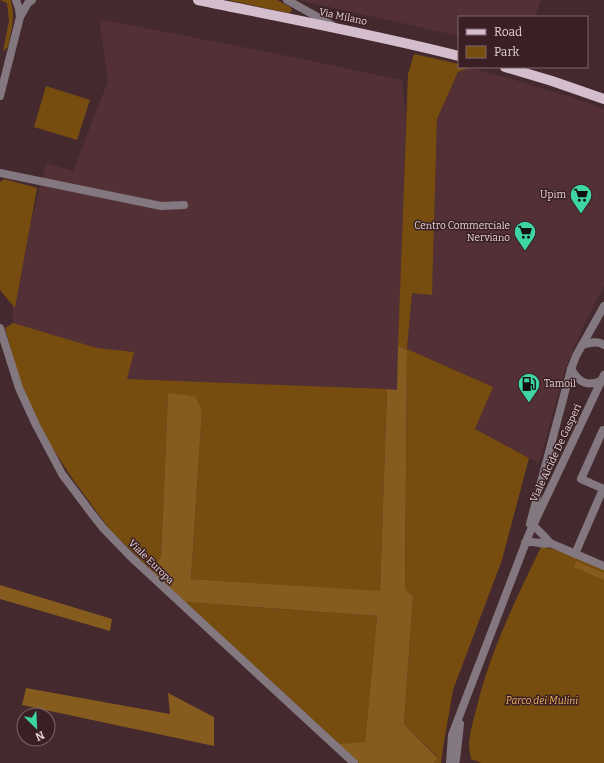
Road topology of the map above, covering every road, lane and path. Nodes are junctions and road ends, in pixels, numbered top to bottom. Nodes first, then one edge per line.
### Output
1 (16, 0) edge
2 (198, 0) edge
3 (287, 0) edge
4 (30, 1) edge
5 (20, 17) junction
6 (338, 28) junction
7 (458, 56) edge
8 (508, 68) edge
9 (552, 81) junction
10 (0, 96) edge
11 (604, 99) edge
12 (604, 104) edge
13 (0, 173) edge
14 (184, 205) dead end
15 (604, 306) edge
16 (0, 328) edge
17 (582, 345) junction
18 (604, 346) edge
19 (571, 369) junction
20 (603, 378) edge
21 (604, 430) edge
22 (604, 489) edge
23 (530, 530) junction
24 (534, 542) junction
25 (526, 543) junction
26 (550, 543) junction
27 (522, 552) junction
28 (575, 554) junction
29 (604, 566) edge
30 (462, 709) junction
31 (354, 763) edge
32 (450, 763) edge
33 (456, 763) edge

1 - 5 street
2 - 6 main road, Via Milano
3 - 6 street
4 - 5 street
5 - 10 street
6 - 7 main road, Via Milano
8 - 9 main road
9 - 11 main road
9 - 12 street
13 - 14 street
15 - 17 street, Viale Alcide De Gasperi
16 - 31 street, Viale Europa
17 - 18 street
17 - 19 street, Viale Alcide De Gasperi
19 - 20 street, Viale Alcide De Gasperi
19 - 23 street, Viale Alcide De Gasperi
20 - 23 street, Viale Alcide De Gasperi
21 - 22 street
22 - 28 street
23 - 24 street
23 - 25 street, Viale Alcide De Gasperi
23 - 26 street
23 - 27 street, Viale Alcide De Gasperi
24 - 25 street
24 - 26 street
25 - 27 street, Viale Alcide De Gasperi
26 - 28 street
27 - 30 street, Viale Alcide De Gasperi
28 - 29 street
30 - 32 street, Viale Alcide De Gasperi
30 - 33 street, Viale Alcide De Gasperi

